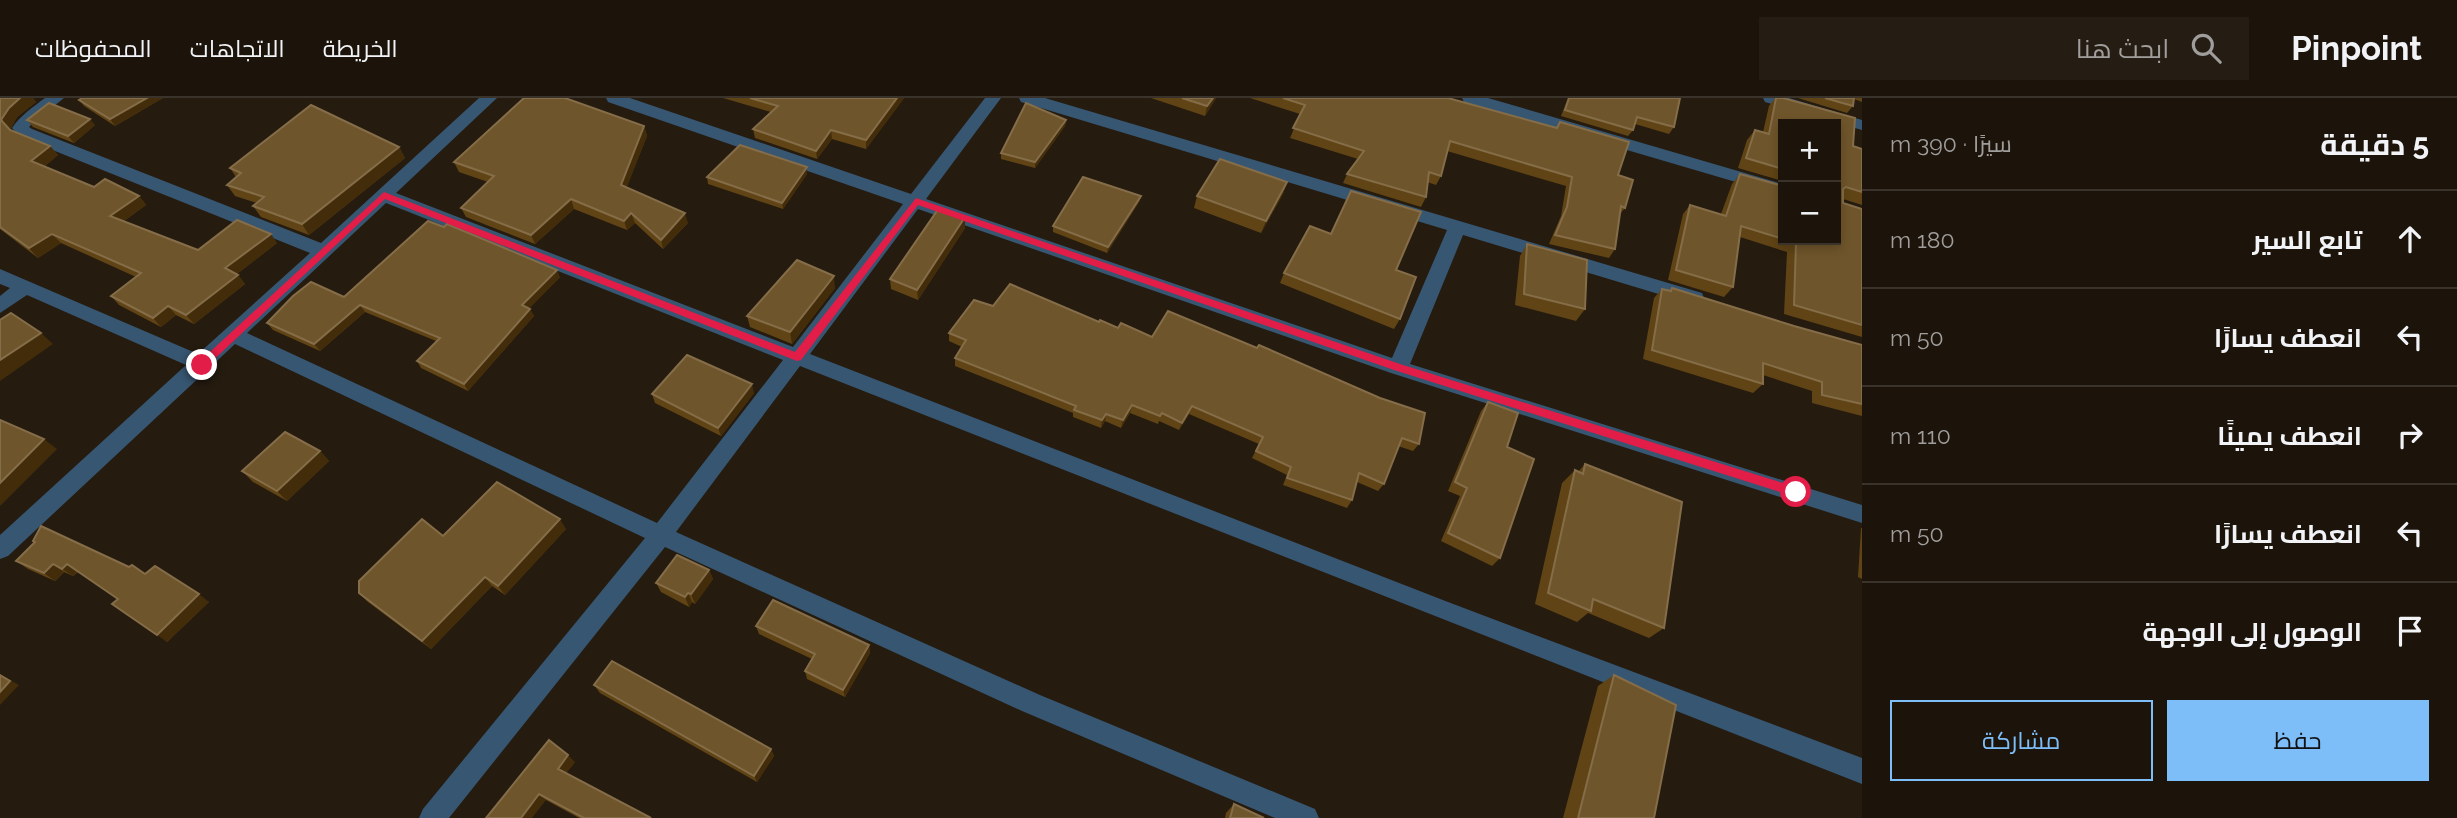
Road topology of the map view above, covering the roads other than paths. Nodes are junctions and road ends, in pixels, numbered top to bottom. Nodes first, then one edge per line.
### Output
1 (56, 98) edge
2 (489, 98) edge
3 (614, 98) edge
4 (993, 98) edge
5 (1027, 98) edge
6 (1470, 98) edge
7 (1771, 98) edge
8 (1862, 125) edge
9 (1778, 189) edge
10 (384, 195) junction
11 (916, 201) junction
12 (1457, 228) junction
13 (324, 251) junction
14 (0, 276) edge
15 (26, 287) junction
16 (1718, 305) edge
17 (0, 306) edge
18 (233, 335) junction
19 (797, 357) junction
20 (202, 365) junction
21 (1398, 368) junction
22 (1862, 514) edge
23 (661, 535) junction
24 (0, 549) edge
25 (1862, 771) edge
26 (432, 818) edge
27 (1306, 818) edge

1 - 13 street
2 - 10 street
3 - 11 street
4 - 11 street
5 - 12 street
6 - 9 street
7 - 8 street
10 - 13 street
10 - 19 street
11 - 19 street
11 - 21 street
12 - 16 street
12 - 21 street
13 - 18 street
14 - 15 street
15 - 17 street
15 - 20 street
18 - 20 street
18 - 23 street
19 - 23 street
19 - 25 street
20 - 24 street
21 - 22 street
23 - 26 street
23 - 27 street

